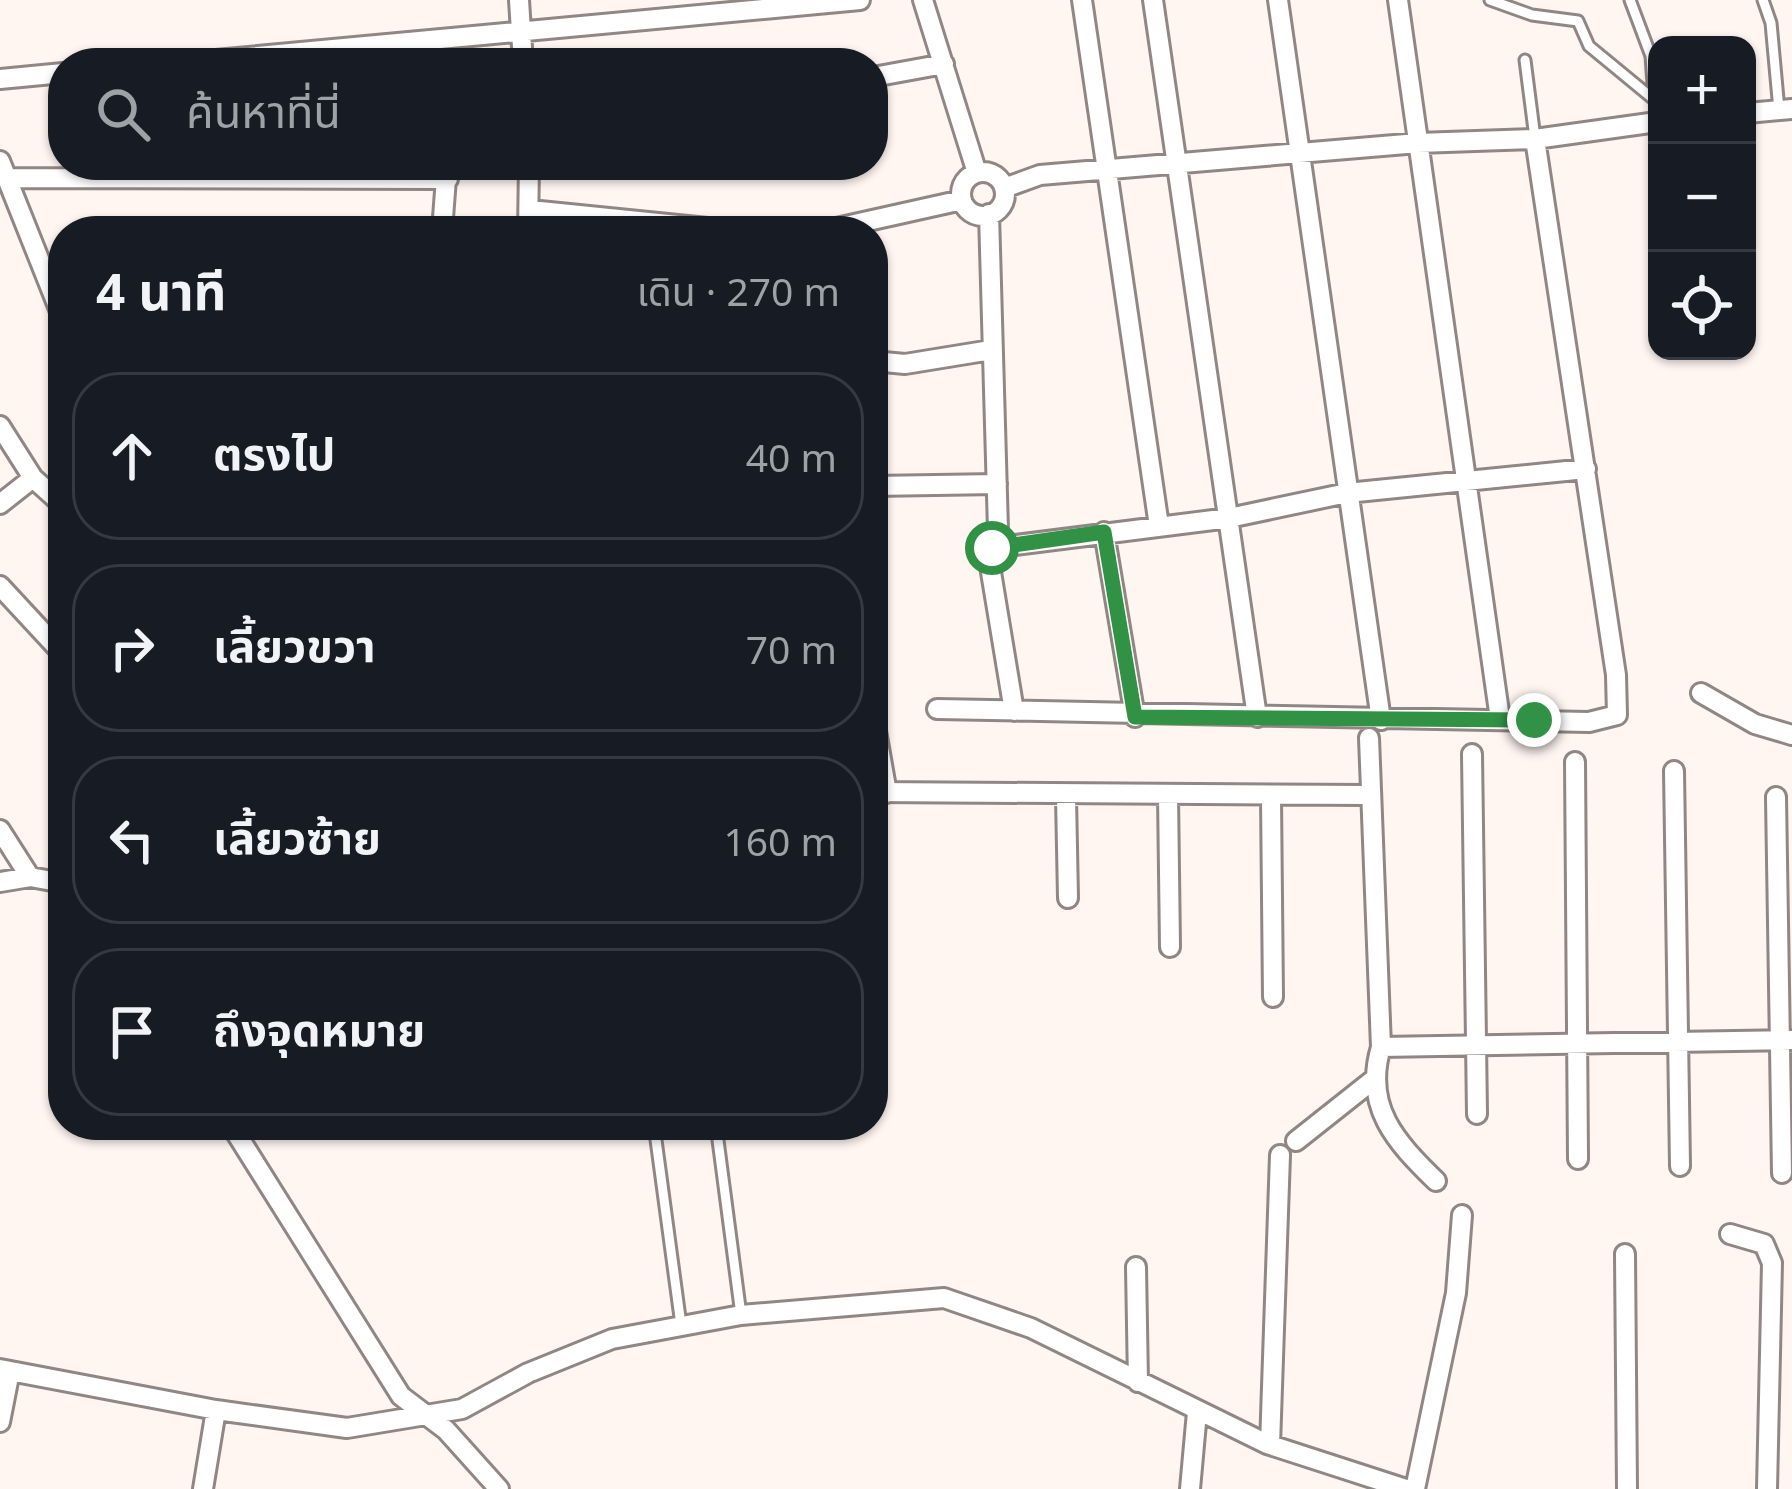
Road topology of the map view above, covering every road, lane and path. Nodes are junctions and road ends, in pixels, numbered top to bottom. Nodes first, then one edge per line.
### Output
1 (519, 0) edge
2 (860, 0) edge
3 (923, 0) edge
4 (1082, 0) edge
5 (1153, 0) edge
6 (1278, 0) edge
7 (1398, 0) edge
8 (1490, 0) edge
9 (1630, 0) edge
10 (1763, 0) edge
11 (521, 35) junction
12 (439, 41) junction
13 (358, 48) edge
14 (439, 48) edge
15 (522, 48) edge
16 (1648, 48) edge
17 (1525, 60) dead end
18 (944, 64) junction
19 (888, 74) edge
20 (48, 75) edge
21 (0, 79) edge
22 (1648, 93) edge
23 (1786, 109) edge
24 (1756, 112) edge
25 (1648, 123) edge
26 (1535, 139) junction
27 (1418, 143) junction
28 (1297, 155) junction
29 (1178, 165) junction
30 (3, 169) edge
31 (48, 169) edge
32 (1108, 170) junction
33 (977, 173) junction
34 (446, 180) edge
35 (529, 180) edge
36 (1004, 188) junction
37 (962, 200) junction
38 (530, 210) junction
39 (989, 214) junction
40 (443, 216) edge
41 (529, 216) edge
42 (589, 216) edge
43 (888, 217) edge
44 (48, 262) edge
45 (991, 350) junction
46 (888, 362) edge
47 (0, 426) edge
48 (1586, 469) junction
49 (32, 478) junction
50 (1466, 481) junction
51 (997, 484) junction
52 (888, 486) edge
53 (48, 492) edge
54 (1347, 493) junction
55 (0, 504) edge
56 (1229, 518) junction
57 (1159, 526) junction
58 (998, 530) dead end
59 (1104, 532) junction
60 (0, 586) edge
61 (48, 638) edge
62 (1701, 693) dead end
63 (937, 709) dead end
64 (1014, 711) junction
65 (1135, 717) junction
66 (1257, 717) junction
67 (1500, 718) junction
68 (1381, 720) junction
69 (1792, 735) edge
70 (1369, 738) dead end
71 (1472, 754) dead end
72 (1576, 762) dead end
73 (1674, 771) dead end
74 (888, 793) edge
75 (1168, 795) junction
76 (1368, 795) junction
77 (1066, 797) junction
78 (1776, 797) dead end
79 (1271, 798) junction
80 (0, 830) edge
81 (30, 877) junction
82 (48, 880) edge
83 (0, 882) edge
84 (1068, 898) dead end
85 (1170, 947) dead end
86 (1273, 997) dead end
87 (1785, 1040) edge
88 (1677, 1041) junction
89 (1576, 1042) junction
90 (1477, 1044) junction
91 (1381, 1047) junction
92 (1373, 1080) junction
93 (1478, 1114) dead end
94 (240, 1140) edge
95 (656, 1140) edge
96 (718, 1140) edge
97 (1296, 1141) dead end
98 (1280, 1155) dead end
99 (1578, 1159) dead end
100 (1680, 1166) dead end
101 (1782, 1173) dead end
102 (1436, 1181) dead end
103 (1462, 1215) dead end
104 (1730, 1234) dead end
105 (1625, 1254) dead end
106 (1136, 1267) dead end
107 (741, 1315) junction
108 (681, 1324) junction
109 (5, 1370) edge
110 (1138, 1382) junction
111 (216, 1411) junction
112 (1197, 1412) junction
113 (424, 1416) junction
114 (0, 1422) edge
115 (1270, 1445) junction
116 (202, 1489) edge
117 (499, 1489) edge
118 (1190, 1489) edge
119 (1410, 1489) edge
120 (1627, 1489) edge
121 (1767, 1489) edge

1 - 11 street
2 - 11 street
3 - 18 street
4 - 32 street
5 - 29 street
6 - 28 street
7 - 27 street
8 - 22 lane
9 - 16 lane
10 - 23 lane
11 - 12 street
11 - 15 street
12 - 13 street
12 - 14 street
17 - 26 lane
18 - 19 street
18 - 33 street
20 - 21 street
23 - 24 street
25 - 26 street
26 - 27 street
26 - 48 street
27 - 28 street
27 - 50 street
28 - 29 street
28 - 54 street
29 - 32 street
29 - 56 street
30 - 31 street
30 - 44 street
32 - 36 street
32 - 57 street
33 - 36 street
33 - 37 street
34 - 40 street
35 - 38 street
36 - 39 street
37 - 39 street
37 - 43 street
38 - 41 street
38 - 42 street
39 - 45 street
45 - 46 street
45 - 51 street
47 - 49 street
48 - 50 street
48 - 67 street
49 - 53 street
49 - 55 street
50 - 54 street
50 - 67 street
51 - 52 street
51 - 58 street
54 - 56 street
54 - 68 street
56 - 57 street
56 - 66 street
57 - 59 street
59 - 64 street
59 - 65 street
60 - 61 street
62 - 69 street
63 - 64 street
64 - 65 street
65 - 66 street
66 - 68 street
67 - 68 street
70 - 76 street
71 - 90 street
72 - 89 street
73 - 88 street
74 - 77 street
75 - 77 street
75 - 79 street
75 - 85 street
76 - 79 street
76 - 91 street
77 - 84 street
78 - 87 street
79 - 86 street
80 - 81 street
81 - 82 street
81 - 83 street
87 - 88 street
87 - 101 street
88 - 89 street
88 - 100 street
89 - 90 street
89 - 99 street
90 - 91 street
90 - 93 street
91 - 92 street
92 - 97 street
92 - 102 street
94 - 113 street
95 - 108 lane
96 - 107 lane
98 - 115 street
103 - 119 street
104 - 121 street
105 - 120 street
106 - 110 street
107 - 108 street
107 - 110 street
108 - 113 street
109 - 111 street
109 - 114 street
110 - 112 street
111 - 113 street
111 - 116 street
112 - 115 street
112 - 118 street
113 - 117 street
115 - 119 street

